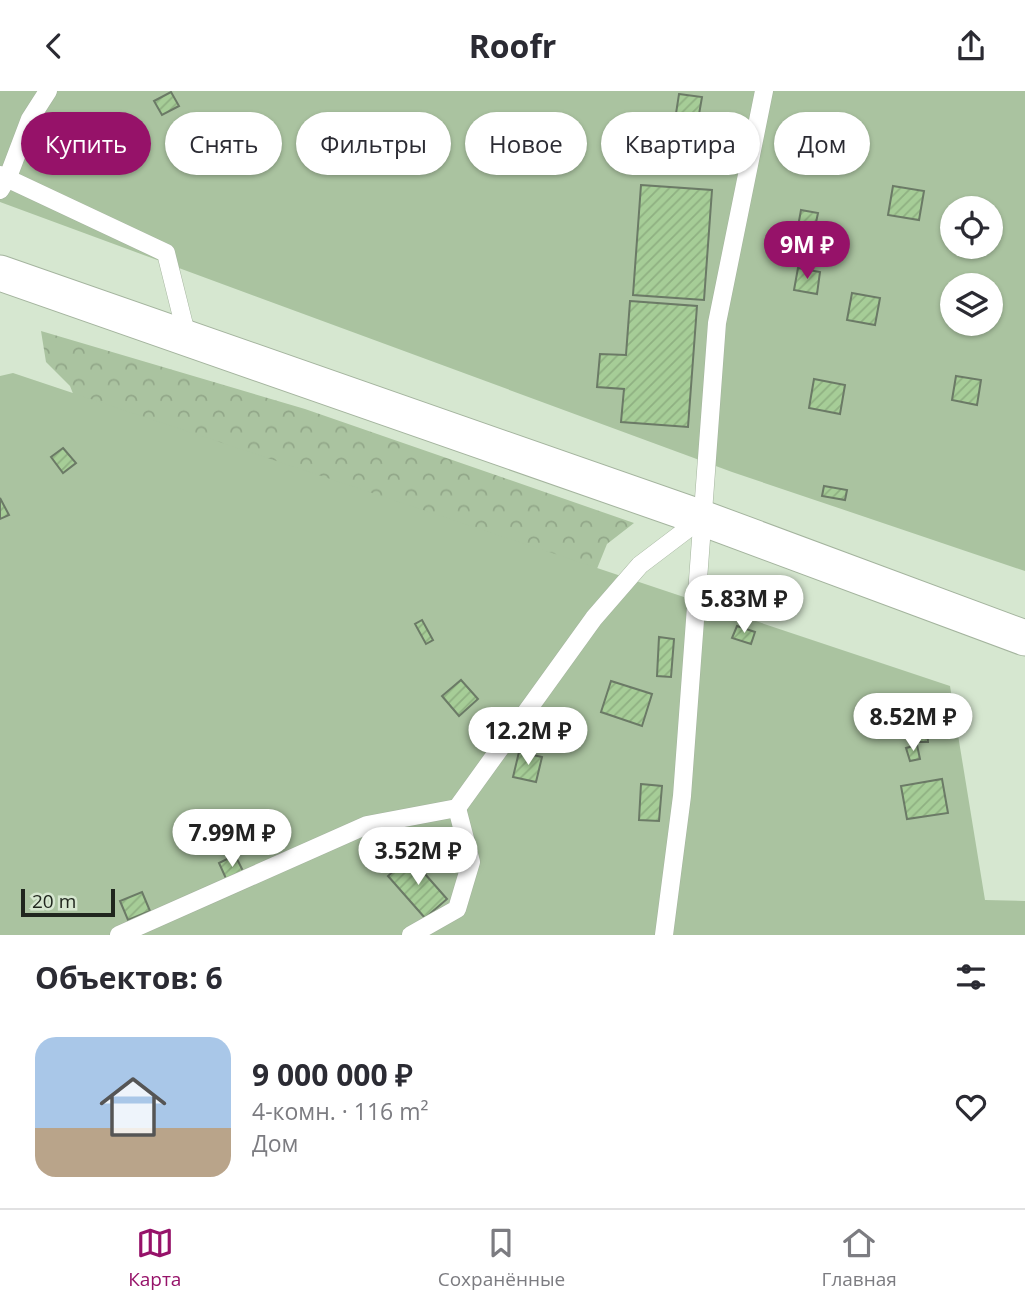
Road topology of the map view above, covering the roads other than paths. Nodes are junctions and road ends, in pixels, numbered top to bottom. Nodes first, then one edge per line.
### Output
1 (48, 91) edge
2 (764, 91) edge
3 (3, 181) edge
4 (0, 273) edge
5 (187, 337) junction
6 (702, 518) junction
7 (1025, 638) edge
8 (457, 808) junction
9 (119, 935) edge
10 (411, 935) edge
11 (664, 935) edge

1 - 3 lane
2 - 6 lane
3 - 5 lane
4 - 5 street
5 - 6 street
6 - 7 street
6 - 8 lane
6 - 11 lane
8 - 9 lane
8 - 10 lane

